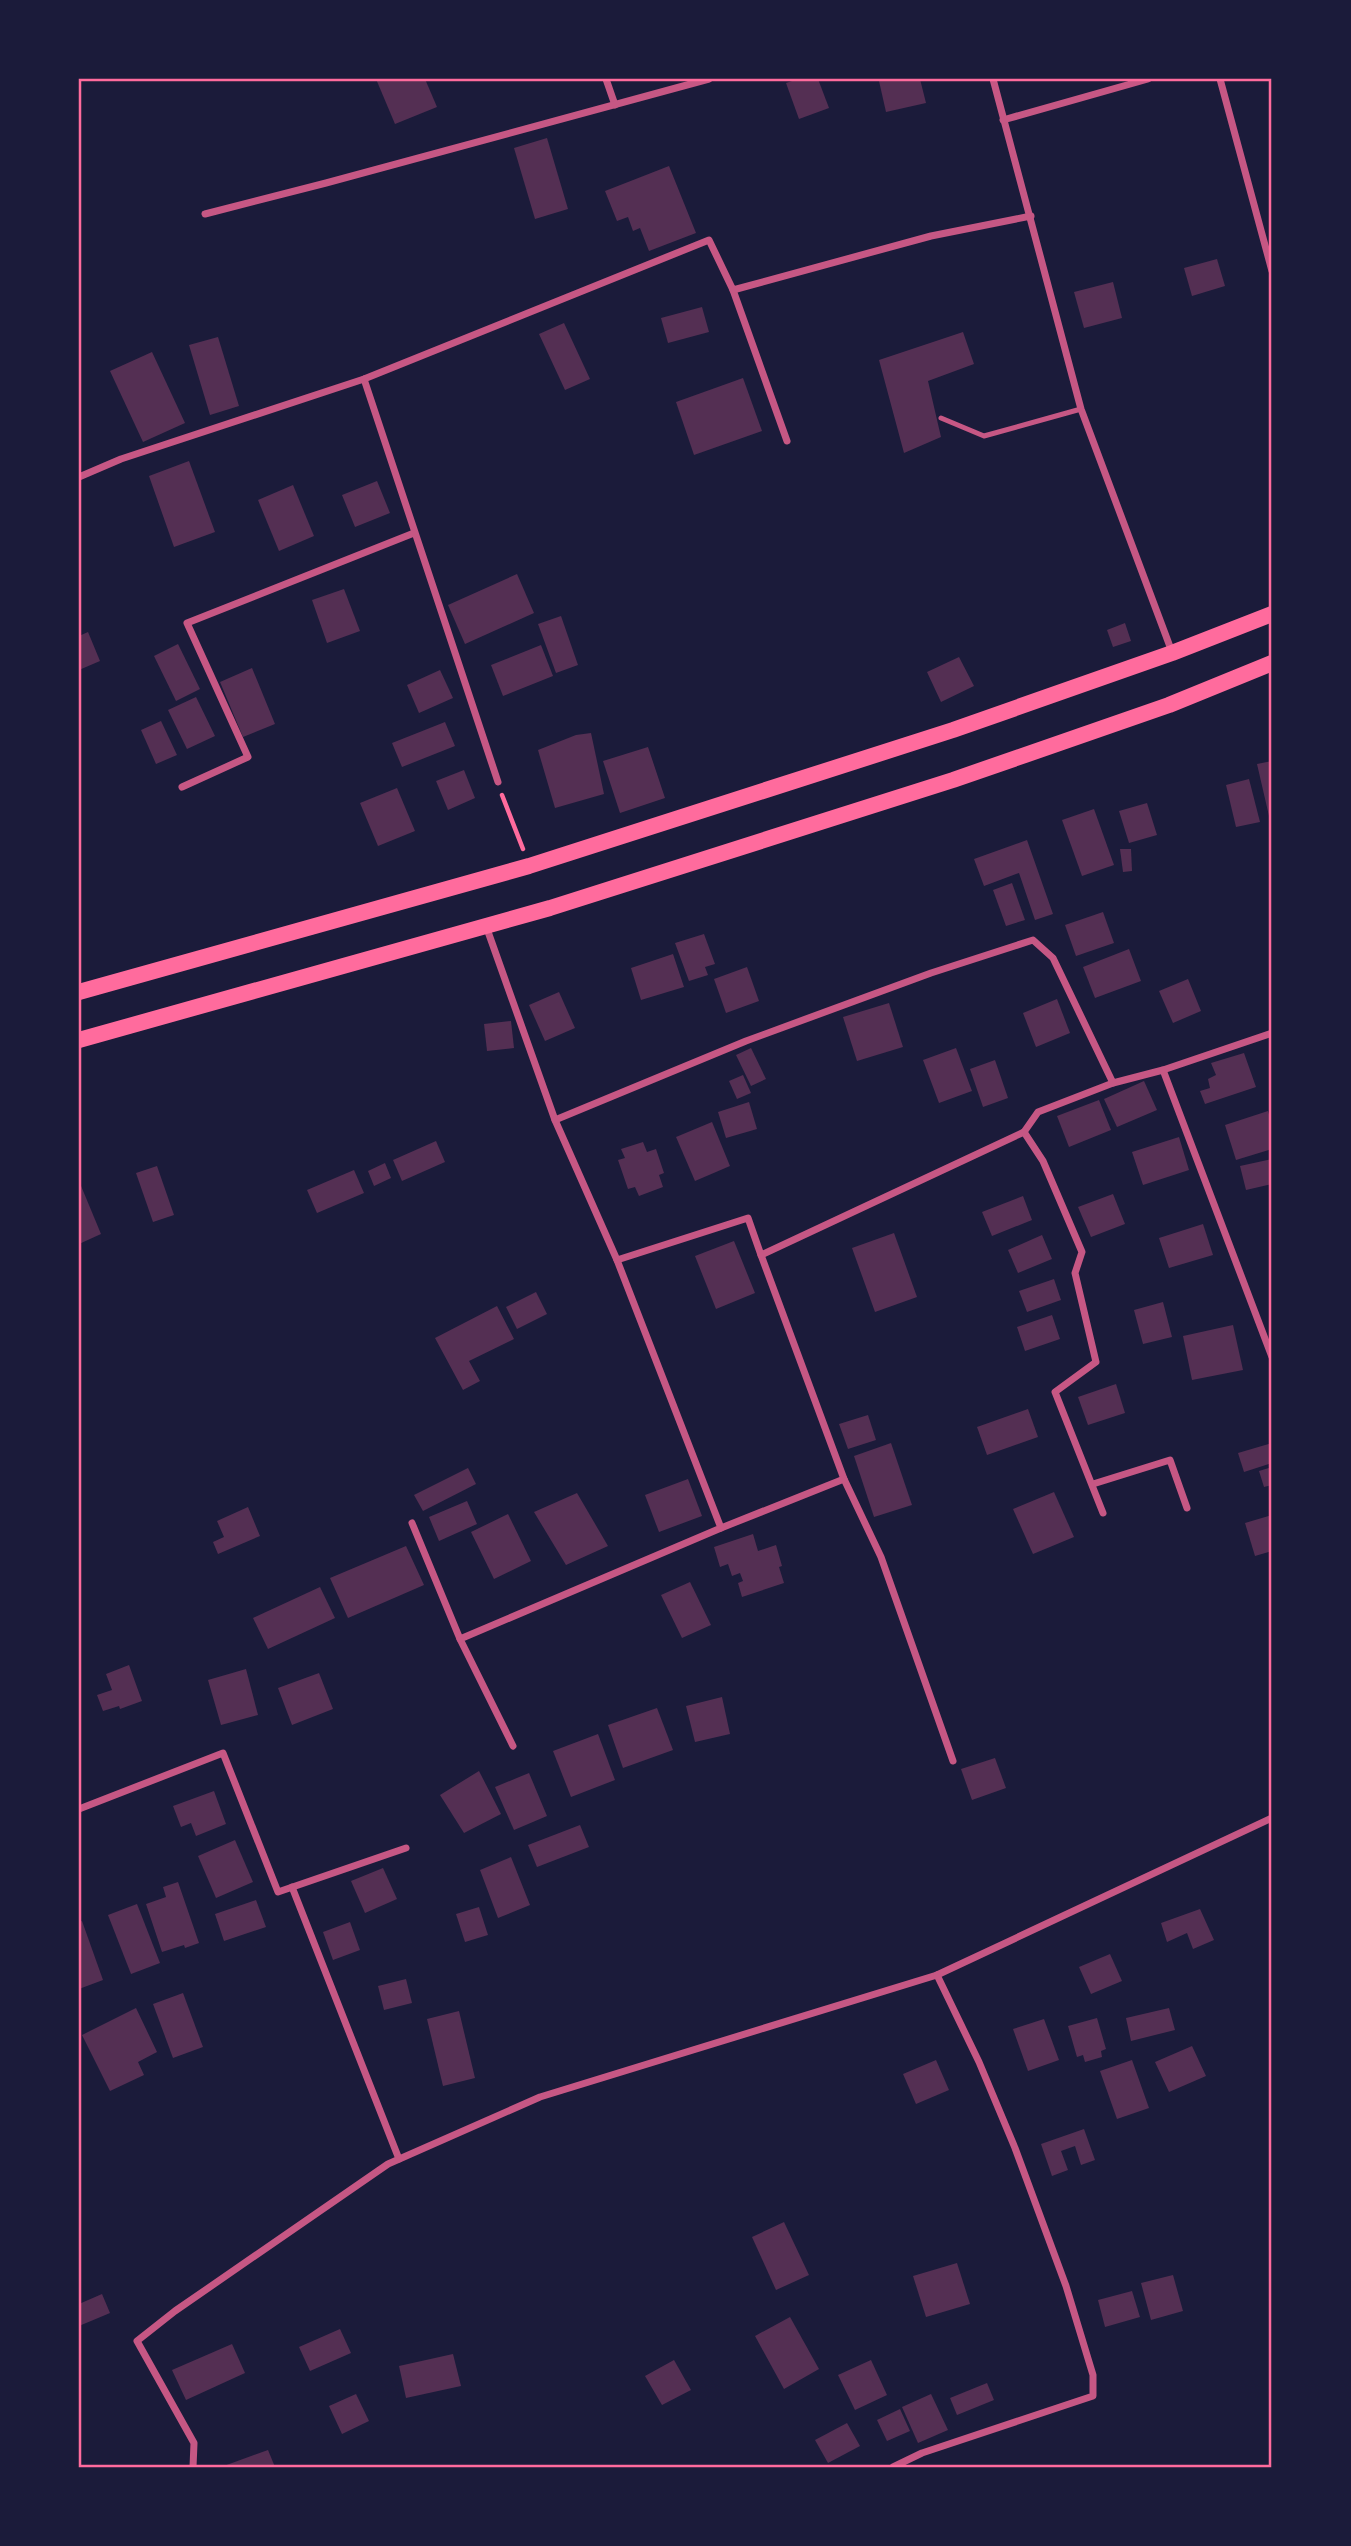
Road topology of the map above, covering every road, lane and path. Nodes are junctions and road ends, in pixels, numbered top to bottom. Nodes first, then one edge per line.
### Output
1 (606, 79) edge
2 (709, 79) edge
3 (993, 79) edge
4 (1148, 79) edge
5 (1220, 79) edge
6 (615, 105) junction
7 (1003, 120) junction
8 (205, 214) dead end
9 (1031, 216) junction
10 (1272, 271) edge
11 (733, 289) junction
12 (364, 379) junction
13 (1081, 409) junction
14 (941, 418) dead end
15 (788, 442) dead end
16 (79, 477) edge
17 (414, 533) junction
18 (1272, 614) edge
19 (1172, 653) junction
20 (1272, 663) edge
21 (498, 782) joint
22 (183, 787) dead end
23 (529, 866) junction
24 (486, 925) junction
25 (79, 992) edge
26 (1272, 1033) edge
27 (79, 1040) edge
28 (1163, 1070) junction
29 (1113, 1083) junction
30 (555, 1119) junction
31 (1024, 1132) junction
32 (761, 1255) junction
33 (617, 1260) junction
34 (1272, 1357) edge
35 (844, 1479) junction
36 (1093, 1484) junction
37 (1187, 1508) dead end
38 (1103, 1513) dead end
39 (412, 1522) dead end
40 (721, 1528) junction
41 (460, 1639) junction
42 (513, 1746) dead end
43 (953, 1761) dead end
44 (79, 1809) edge
45 (1272, 1818) edge
46 (406, 1848) dead end
47 (292, 1887) junction
48 (937, 1975) junction
49 (399, 2159) junction
50 (194, 2467) edge
51 (893, 2467) edge

1 - 6 street
2 - 6 street
3 - 7 street
4 - 7 street
5 - 10 street
6 - 8 street
7 - 9 street
9 - 11 street
9 - 13 street
11 - 12 street
11 - 15 street
12 - 16 street
12 - 17 street
13 - 14 lane
13 - 19 street
17 - 21 street
17 - 22 street
18 - 19 highway
19 - 23 highway
20 - 24 highway
21 - 23 path
23 - 25 highway
24 - 27 highway
24 - 30 street
26 - 28 street
28 - 29 street
28 - 34 street
29 - 30 street
29 - 31 street
30 - 33 street
31 - 32 street
31 - 36 street
32 - 33 street
32 - 35 street
33 - 40 street
35 - 40 street
35 - 43 street
36 - 37 street
36 - 38 street
39 - 41 street
40 - 41 street
41 - 42 street
44 - 47 street
45 - 48 street
46 - 47 street
47 - 49 street
48 - 49 street
48 - 51 street
49 - 50 street

